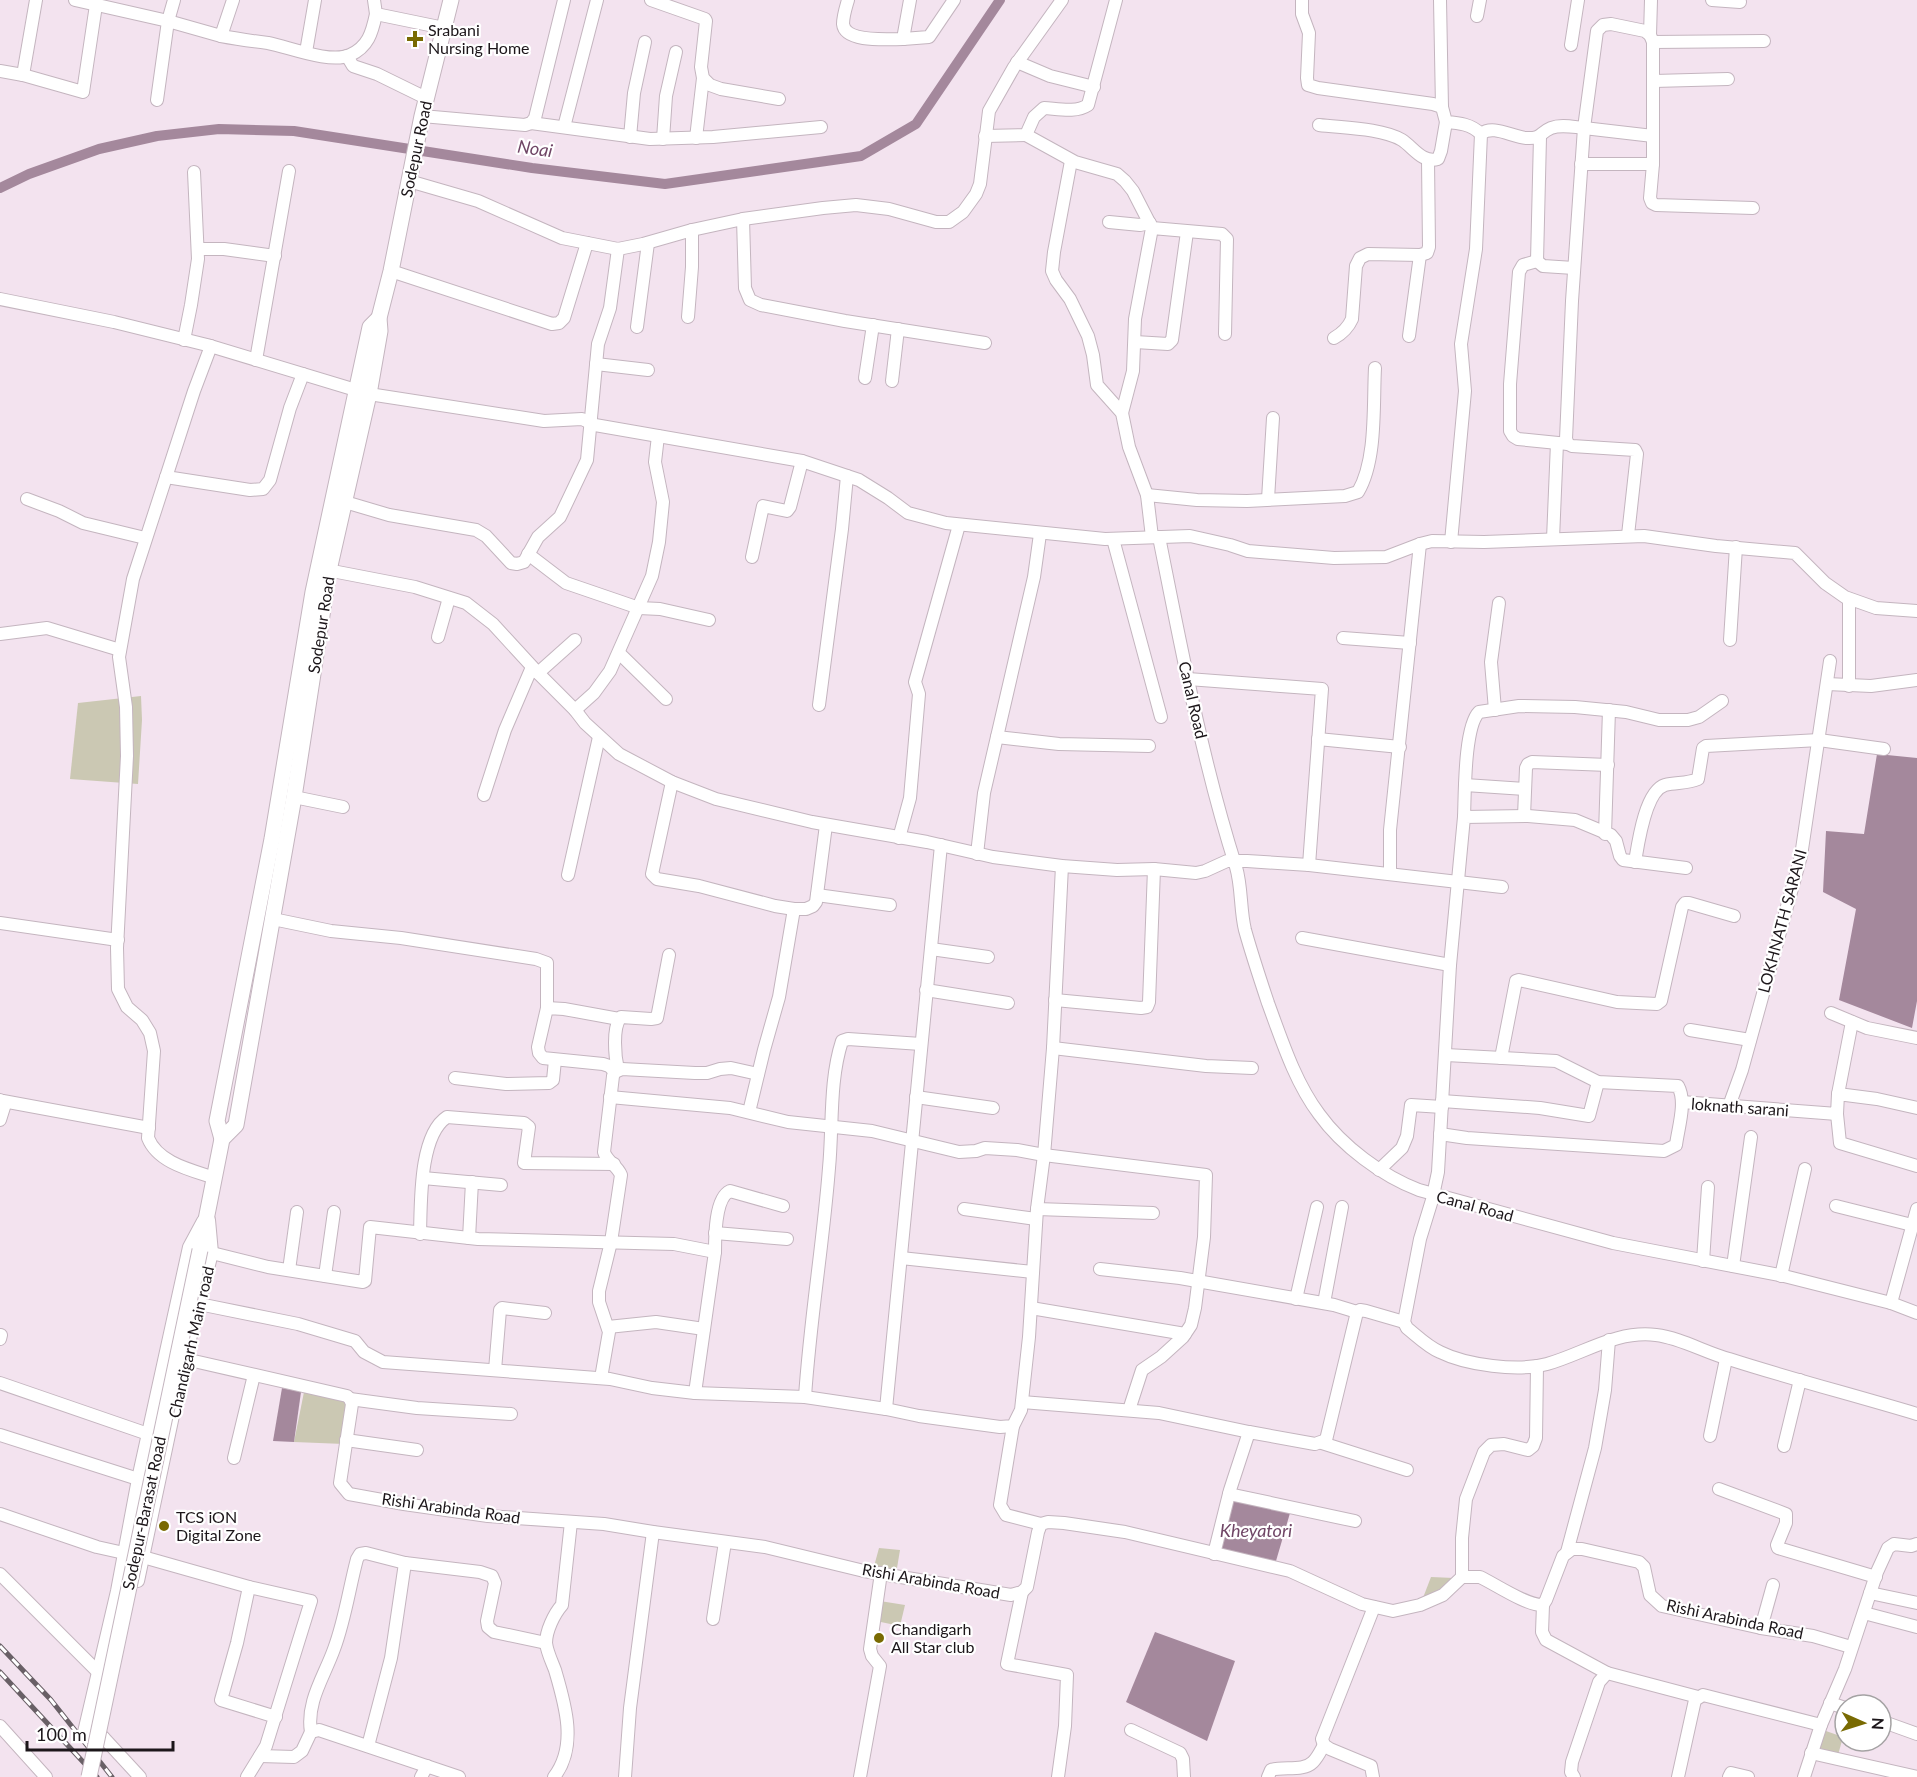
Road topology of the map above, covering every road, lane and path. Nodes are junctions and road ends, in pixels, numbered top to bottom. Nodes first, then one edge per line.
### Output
1 (36, 0) edge
2 (75, 0) edge
3 (174, 0) edge
4 (232, 0) edge
5 (315, 0) edge
6 (374, 0) edge
7 (451, 0) edge
8 (564, 0) edge
9 (597, 0) edge
10 (651, 0) edge
11 (848, 0) edge
12 (910, 0) edge
13 (954, 0) edge
14 (1062, 0) edge
15 (1116, 0) edge
16 (1302, 0) edge
17 (1440, 0) edge
18 (1480, 0) edge
19 (1578, 0) edge
20 (1651, 0) edge
21 (1712, 0) edge
22 (1740, 2) dead end
23 (96, 5) junction
24 (680, 5) edge
25 (376, 14) junction
26 (1477, 16) dead end
27 (168, 21) junction
28 (444, 28) junction
29 (221, 36) junction
30 (903, 39) junction
31 (1651, 39) junction
32 (1764, 41) dead end
33 (645, 42) dead end
34 (1572, 45) dead end
35 (306, 52) junction
36 (676, 52) dead end
37 (347, 56) junction
38 (1017, 63) junction
39 (0, 71) edge
40 (23, 75) junction
41 (703, 78) junction
42 (1728, 79) dead end
43 (1654, 81) junction
44 (1094, 87) junction
45 (426, 98) junction
46 (779, 99) dead end
47 (157, 100) dead end
48 (1442, 107) junction
49 (1446, 122) junction
50 (421, 123) junction
51 (531, 123) junction
52 (1319, 125) dead end
53 (564, 127) junction
54 (821, 127) dead end
55 (1584, 128) junction
56 (1481, 134) junction
57 (1026, 135) junction
58 (630, 136) junction
59 (985, 136) junction
60 (1653, 136) junction
61 (1540, 137) junction
62 (696, 138) junction
63 (663, 139) junction
64 (1071, 160) junction
65 (1428, 160) junction
66 (1581, 164) junction
67 (1653, 164) junction
68 (290, 171) dead end
69 (194, 172) dead end
70 (410, 176) junction
71 (1753, 208) dead end
72 (743, 219) junction
73 (1109, 222) dead end
74 (1151, 226) junction
75 (692, 230) junction
76 (1187, 232) junction
77 (587, 243) junction
78 (648, 243) junction
79 (198, 249) junction
80 (618, 249) junction
81 (1420, 255) junction
82 (275, 256) junction
83 (1537, 261) junction
84 (1574, 268) junction
85 (391, 271) junction
86 (0, 299) edge
87 (688, 317) dead end
88 (873, 325) junction
89 (637, 327) dead end
90 (898, 329) junction
91 (1225, 334) dead end
92 (1408, 336) dead end
93 (1334, 338) dead end
94 (184, 340) junction
95 (1135, 342) junction
96 (985, 343) dead end
97 (211, 346) junction
98 (256, 360) junction
99 (596, 364) junction
100 (1375, 368) dead end
101 (648, 370) dead end
102 (303, 374) junction
103 (865, 378) dead end
104 (892, 381) dead end
105 (363, 391) junction
106 (1122, 413) junction
107 (1273, 418) dead end
108 (590, 423) junction
109 (658, 436) junction
110 (1562, 443) junction
111 (801, 461) junction
112 (847, 476) junction
113 (166, 477) junction
114 (1147, 495) junction
115 (27, 499) dead end
116 (1268, 499) junction
117 (345, 502) junction
118 (959, 525) junction
119 (1040, 534) junction
120 (1629, 535) junction
121 (1156, 537) junction
122 (145, 538) junction
123 (1118, 539) junction
124 (1552, 539) junction
125 (1451, 542) junction
126 (1420, 544) junction
127 (1736, 547) junction
128 (528, 554) junction
129 (752, 557) dead end
130 (324, 569) junction
131 (449, 598) junction
132 (1850, 599) junction
133 (1499, 603) dead end
134 (639, 608) junction
135 (1917, 611) edge
136 (709, 620) dead end
137 (0, 634) edge
138 (438, 637) dead end
139 (1343, 638) dead end
140 (575, 640) dead end
141 (1730, 640) dead end
142 (1410, 643) junction
143 (120, 650) junction
144 (619, 653) junction
145 (1830, 661) dead end
146 (535, 670) junction
147 (1188, 679) junction
148 (1917, 680) edge
149 (1827, 684) junction
150 (1849, 686) junction
151 (666, 699) dead end
152 (1722, 701) dead end
153 (819, 705) dead end
154 (575, 710) junction
155 (1495, 710) junction
156 (1609, 710) junction
157 (1161, 717) dead end
158 (599, 737) junction
159 (997, 737) junction
160 (1318, 739) junction
161 (1819, 740) junction
162 (1149, 746) dead end
163 (1400, 747) junction
164 (1884, 749) dead end
165 (1608, 765) junction
166 (672, 782) junction
167 (1465, 785) junction
168 (1525, 789) junction
169 (484, 795) dead end
170 (294, 797) junction
171 (343, 807) dead end
172 (1524, 816) junction
173 (1464, 817) junction
174 (826, 825) junction
175 (1605, 834) junction
176 (899, 838) junction
177 (940, 845) junction
178 (976, 854) junction
179 (1233, 861) junction
180 (1635, 862) junction
181 (1309, 865) junction
182 (1062, 866) junction
183 (1686, 868) dead end
184 (1154, 869) junction
185 (1390, 874) junction
186 (568, 875) dead end
187 (1457, 882) junction
188 (1502, 886) dead end
189 (817, 895) junction
190 (890, 905) dead end
191 (794, 909) junction
192 (1734, 916) dead end
193 (273, 919) junction
194 (0, 923) edge
195 (1302, 938) dead end
196 (118, 940) junction
197 (931, 949) junction
198 (669, 956) dead end
199 (988, 957) dead end
200 (1450, 965) junction
201 (926, 990) junction
202 (1055, 1000) junction
203 (1008, 1003) dead end
204 (547, 1008) junction
205 (1831, 1013) dead end
206 (619, 1019) junction
207 (1852, 1022) junction
208 (1690, 1030) dead end
209 (1917, 1038) edge
210 (1750, 1040) junction
211 (921, 1044) junction
212 (1053, 1048) junction
213 (1446, 1055) junction
214 (1501, 1058) junction
215 (555, 1060) junction
216 (1252, 1068) dead end
217 (616, 1071) junction
218 (758, 1074) junction
219 (455, 1078) dead end
220 (1598, 1082) junction
221 (1838, 1094) junction
222 (610, 1097) junction
223 (916, 1097) junction
224 (1, 1100) edge
225 (1682, 1102) junction
226 (1442, 1104) junction
227 (1729, 1106) junction
228 (993, 1108) dead end
229 (1917, 1108) edge
230 (749, 1112) junction
231 (1837, 1114) junction
232 (0, 1120) edge
233 (832, 1125) junction
234 (149, 1128) junction
235 (1440, 1134) junction
236 (1751, 1137) dead end
237 (222, 1139) junction
238 (913, 1140) junction
239 (1044, 1155) junction
240 (614, 1164) junction
241 (1917, 1166) edge
242 (1805, 1169) dead end
243 (1379, 1170) junction
244 (215, 1178) junction
245 (423, 1178) junction
246 (472, 1182) junction
247 (501, 1185) dead end
248 (1708, 1187) dead end
249 (1433, 1197) junction
250 (783, 1206) dead end
251 (1836, 1206) dead end
252 (1317, 1207) dead end
253 (1342, 1207) dead end
254 (964, 1209) dead end
255 (1917, 1209) edge
256 (208, 1210) junction
257 (297, 1212) dead end
258 (334, 1212) dead end
259 (1153, 1213) dead end
260 (1036, 1214) junction
261 (1912, 1225) junction
262 (715, 1233) junction
263 (420, 1234) junction
264 (469, 1238) junction
265 (787, 1239) dead end
266 (611, 1242) junction
267 (206, 1251) junction
268 (715, 1252) junction
269 (901, 1258) junction
270 (1703, 1261) junction
271 (1733, 1266) junction
272 (1100, 1269) dead end
273 (289, 1270) junction
274 (1033, 1272) junction
275 (325, 1276) junction
276 (1781, 1276) junction
277 (1198, 1282) junction
278 (1296, 1299) junction
279 (1324, 1303) junction
280 (1891, 1303) junction
281 (199, 1305) junction
282 (1031, 1308) junction
283 (1357, 1312) junction
284 (545, 1313) dead end
285 (1917, 1313) edge
286 (1404, 1322) junction
287 (608, 1327) junction
288 (704, 1329) junction
289 (1185, 1334) junction
290 (1609, 1340) junction
291 (185, 1359) junction
292 (1726, 1359) junction
293 (1536, 1366) junction
294 (495, 1370) junction
295 (254, 1375) junction
296 (601, 1378) junction
297 (1800, 1380) junction
298 (0, 1383) edge
299 (695, 1393) junction
300 (805, 1397) junction
301 (350, 1399) junction
302 (1022, 1402) junction
303 (886, 1408) junction
304 (1129, 1410) junction
305 (511, 1414) dead end
306 (1917, 1414) edge
307 (1013, 1426) junction
308 (1249, 1432) junction
309 (148, 1434) junction
310 (0, 1435) edge
311 (1710, 1436) dead end
312 (346, 1440) junction
313 (1322, 1443) junction
314 (1784, 1446) dead end
315 (417, 1450) dead end
316 (234, 1458) dead end
317 (1407, 1470) dead end
318 (138, 1479) junction
319 (1719, 1489) dead end
320 (1229, 1494) junction
321 (0, 1514) edge
322 (1355, 1521) dead end
323 (571, 1522) junction
324 (1041, 1524) junction
325 (652, 1533) junction
326 (725, 1542) junction
327 (1917, 1545) edge
328 (1567, 1552) junction
329 (124, 1553) junction
330 (1214, 1554) junction
331 (143, 1557) junction
332 (405, 1563) junction
333 (881, 1573) junction
334 (0, 1574) edge
335 (1462, 1577) junction
336 (1876, 1577) junction
337 (1773, 1585) dead end
338 (249, 1587) junction
339 (1022, 1592) junction
340 (1870, 1593) junction
341 (1917, 1603) edge
342 (1543, 1605) junction
343 (1374, 1607) junction
344 (1864, 1612) junction
345 (713, 1619) dead end
346 (1917, 1627) edge
347 (1761, 1628) junction
348 (546, 1643) junction
349 (1851, 1647) junction
350 (1607, 1672) junction
351 (99, 1673) junction
352 (1698, 1696) junction
353 (1830, 1703) junction
354 (1833, 1704) edge
355 (276, 1717) junction
356 (1821, 1725) junction
357 (1893, 1725) edge
358 (0, 1726) edge
359 (1131, 1730) dead end
360 (311, 1732) junction
361 (1917, 1734) edge
362 (103, 1737) junction
363 (1324, 1745) junction
364 (368, 1746) junction
365 (1812, 1753) junction
366 (260, 1756) junction
367 (424, 1771) edge
368 (46, 1777) edge
369 (89, 1777) edge
370 (140, 1777) edge
371 (247, 1777) edge
372 (459, 1777) edge
373 (554, 1777) edge
374 (625, 1777) edge
375 (860, 1777) edge
376 (1058, 1777) edge
377 (1184, 1777) edge
378 (1268, 1777) edge
379 (1373, 1777) edge
380 (1574, 1777) edge
381 (1678, 1777) edge
382 (1729, 1777) edge
383 (1748, 1777) edge
384 (1804, 1777) edge
385 (1917, 1777) edge

1 - 40 street
2 - 23 street
3 - 27 street
4 - 29 street
5 - 35 street
6 - 25 street
7 - 28 main road, Sodepur Road
8 - 51 street
9 - 53 street
10 - 24 street
11 - 30 street
12 - 30 street
13 - 30 street
14 - 38 street
15 - 44 street
16 - 48 street
17 - 48 street
18 - 26 street
19 - 34 street
20 - 31 street
21 - 22 street
23 - 27 street
23 - 40 street
24 - 41 street
25 - 28 street
25 - 37 street
27 - 29 street
27 - 47 street
28 - 45 main road, Sodepur Road
29 - 35 street
31 - 32 street
31 - 43 street
31 - 55 street
33 - 58 street
35 - 37 street
36 - 63 street
37 - 45 street
38 - 44 street
38 - 59 street
39 - 40 street
41 - 46 street
41 - 62 street
42 - 43 street
43 - 60 street
44 - 57 street
45 - 50 main road, Sodepur Road
48 - 49 street
49 - 56 street
49 - 65 street
50 - 51 street
50 - 70 main road, Sodepur Road
51 - 53 street
52 - 65 street
53 - 58 street
54 - 62 street
55 - 60 street
55 - 61 street
55 - 66 street
56 - 61 street
56 - 125 street
57 - 59 street
57 - 64 street
58 - 63 street
59 - 72 street
60 - 67 street
61 - 83 street
62 - 63 street
64 - 74 street
64 - 106 street
65 - 81 street
66 - 67 street
66 - 84 street
67 - 71 street
68 - 82 street
69 - 79 street
70 - 77 street
70 - 85 main road, Sodepur Road
72 - 75 street
72 - 88 street
73 - 74 street
74 - 76 street
74 - 95 street
75 - 78 street
75 - 87 street
76 - 91 street
76 - 95 street
77 - 80 street
77 - 85 street
78 - 80 street
78 - 89 street
79 - 82 street
79 - 94 street
80 - 99 street
81 - 92 street
81 - 93 street
82 - 98 street
83 - 84 street
83 - 110 street
84 - 110 street
85 - 105 main road, Sodepur Road
86 - 94 street
88 - 90 street
88 - 103 street
90 - 96 street
90 - 104 street
94 - 97 street
95 - 106 street
97 - 98 street
97 - 113 street
98 - 102 street
99 - 101 street
99 - 108 street
100 - 116 street
102 - 105 street
102 - 113 street
105 - 108 street
105 - 117 main road, Sodepur Road
105 - 130 main road
106 - 114 street, Canal Road
107 - 116 street
108 - 109 street
108 - 128 street
109 - 111 street
109 - 134 street
110 - 120 street
110 - 124 street
111 - 112 street
111 - 129 street
112 - 118 street
112 - 153 street
113 - 122 street
114 - 116 street
114 - 121 street, Canal Road
115 - 122 street
117 - 128 street
117 - 130 main road, Sodepur Road
118 - 119 street
118 - 176 street
119 - 123 street
119 - 159 street
120 - 124 street
120 - 127 street
121 - 123 street
121 - 126 street
121 - 147 street, Canal Road
122 - 143 street
123 - 157 street
124 - 125 street
125 - 126 street
126 - 142 street
127 - 132 street
127 - 141 street
128 - 134 street
130 - 131 street
130 - 170 main road, Sodepur Road
130 - 237 main road
131 - 138 street
131 - 146 street
132 - 135 street
132 - 150 street
133 - 155 street
134 - 136 street
134 - 144 street
137 - 143 street
139 - 142 street
140 - 146 street
142 - 163 street
143 - 196 street
144 - 151 street
144 - 154 street
145 - 149 street, LOKHNATH SARANI
146 - 154 street
146 - 169 street
147 - 160 street
147 - 179 street, Canal Road
148 - 150 street
149 - 150 street
149 - 161 street, LOKHNATH SARANI
152 - 156 street
154 - 158 street
155 - 156 street
155 - 167 street
156 - 165 street
158 - 166 street
158 - 186 street
159 - 162 street
159 - 178 street
160 - 163 street
160 - 181 street
161 - 164 street
161 - 180 street
161 - 210 street, LOKHNATH SARANI
163 - 185 street
165 - 168 street
165 - 175 street
166 - 174 street
166 - 191 street
167 - 168 street
167 - 173 street
168 - 172 street
170 - 171 street
170 - 193 main road, Sodepur Road
172 - 173 street
172 - 175 street
173 - 187 street
174 - 176 street
174 - 189 street
175 - 180 street
176 - 177 street
177 - 178 street
177 - 197 street
178 - 182 street
179 - 181 street
179 - 184 street
179 - 243 street, Canal Road
180 - 183 street
181 - 185 street
182 - 184 street
182 - 202 street
184 - 202 street
185 - 187 street
187 - 188 street
187 - 200 street
189 - 190 street
189 - 191 street
191 - 218 street
192 - 214 street
193 - 204 street
193 - 237 main road, Sodepur Road
194 - 196 street
195 - 200 street
196 - 234 street
197 - 199 street
197 - 201 street
198 - 206 street
200 - 213 street
201 - 203 street
201 - 211 street
202 - 212 street
204 - 206 street
204 - 215 street
205 - 207 street
206 - 217 street
207 - 209 street
207 - 221 street
208 - 210 street
210 - 227 street, LOKHNATH SARANI
211 - 223 street
211 - 233 street
212 - 216 street
212 - 239 street
213 - 214 street, loknath sarani
213 - 226 street
214 - 220 street, loknath sarani
215 - 217 street
215 - 219 street
217 - 218 street
217 - 222 street
218 - 230 street
220 - 225 street, loknath sarani
220 - 226 street
221 - 229 street
221 - 231 street
222 - 230 street
222 - 240 street
223 - 228 street
223 - 238 street
224 - 232 street
224 - 234 street
225 - 227 street, loknath sarani
225 - 235 street
226 - 235 street
226 - 243 street
227 - 231 street, loknath sarani
230 - 233 street
231 - 241 street
233 - 238 street
233 - 300 street
234 - 244 street
235 - 249 street
236 - 271 street
237 - 244 main road, Sodepur Road
238 - 239 street
238 - 269 street
239 - 260 street
239 - 277 street
240 - 245 street
240 - 266 street
242 - 276 street
243 - 249 street, Canal Road
244 - 256 main road, Sodepur Road
245 - 246 street
245 - 263 street
246 - 247 street
246 - 264 street
248 - 270 street
249 - 270 street, Canal Road
249 - 286 street
250 - 262 street
251 - 261 street
252 - 278 street
253 - 279 street
254 - 260 street
255 - 261 street
256 - 267 main road, Sodepur Road
256 - 309 street
257 - 273 street
258 - 275 street
259 - 260 street
260 - 274 street
261 - 280 street
262 - 265 street
262 - 268 street
263 - 264 street
263 - 275 street
264 - 266 street
266 - 268 street
266 - 287 street
267 - 273 street
267 - 281 street, Chandigarh Main road
267 - 369 main road, Sodepur-Barasat Road, bridge
268 - 288 street
269 - 274 street
269 - 303 street
270 - 271 street, Canal Road
271 - 276 street, Canal Road
272 - 277 street
273 - 275 street
274 - 282 street
276 - 280 street, Canal Road
277 - 278 street
277 - 289 street
278 - 279 street
279 - 283 street
280 - 285 street, Canal Road
281 - 291 street, Chandigarh Main road
281 - 294 street
282 - 289 street
282 - 302 street
283 - 286 street
283 - 313 street
284 - 294 street
286 - 293 street
287 - 288 street
287 - 296 street
288 - 299 street
289 - 304 street
290 - 292 street
290 - 293 street
290 - 328 street
291 - 295 street
291 - 331 street, Chandigarh Main road
292 - 297 street
292 - 311 street
293 - 335 street
294 - 296 street
295 - 301 street
295 - 316 street
296 - 299 street
297 - 306 street
297 - 314 street
298 - 309 street
299 - 300 street
300 - 303 street
301 - 305 street
301 - 312 street, Rishi Arabinda Road
302 - 304 street
302 - 307 street
303 - 307 street
304 - 308 street
307 - 324 street
308 - 313 street
308 - 320 street
309 - 318 street
310 - 318 street
312 - 315 street
312 - 323 street, Rishi Arabinda Road
313 - 317 street
318 - 329 street
319 - 336 street
320 - 322 street
320 - 330 street
321 - 329 street
323 - 325 street, Rishi Arabinda Road
323 - 348 street
324 - 330 street
324 - 339 street, Rishi Arabinda Road
325 - 326 street, Rishi Arabinda Road
325 - 374 street
326 - 333 street, Rishi Arabinda Road
326 - 345 street
327 - 336 street
328 - 342 street
328 - 347 street, Rishi Arabinda Road
329 - 351 street
330 - 343 street
331 - 338 street
331 - 362 street, Chandigarh Main road
332 - 348 street
332 - 360 street
332 - 364 street
333 - 339 street, Rishi Arabinda Road
333 - 375 street
334 - 351 street
335 - 342 street
335 - 343 street
336 - 340 street
337 - 347 street
338 - 355 street
338 - 355 street
339 - 376 street
340 - 341 street
340 - 344 street
342 - 350 street
343 - 363 street
344 - 346 street
344 - 349 street
347 - 349 street, Rishi Arabinda Road
348 - 373 street
349 - 353 street
350 - 352 street
350 - 380 street
351 - 362 street
352 - 356 street
352 - 381 street
353 - 354 street
353 - 356 street
355 - 366 street
356 - 365 street
357 - 361 street
358 - 368 street
359 - 377 street
360 - 364 street
360 - 366 street
362 - 370 street
363 - 378 street
363 - 379 street
364 - 367 street
365 - 384 street
365 - 385 street
366 - 371 street
367 - 372 street
382 - 383 street

